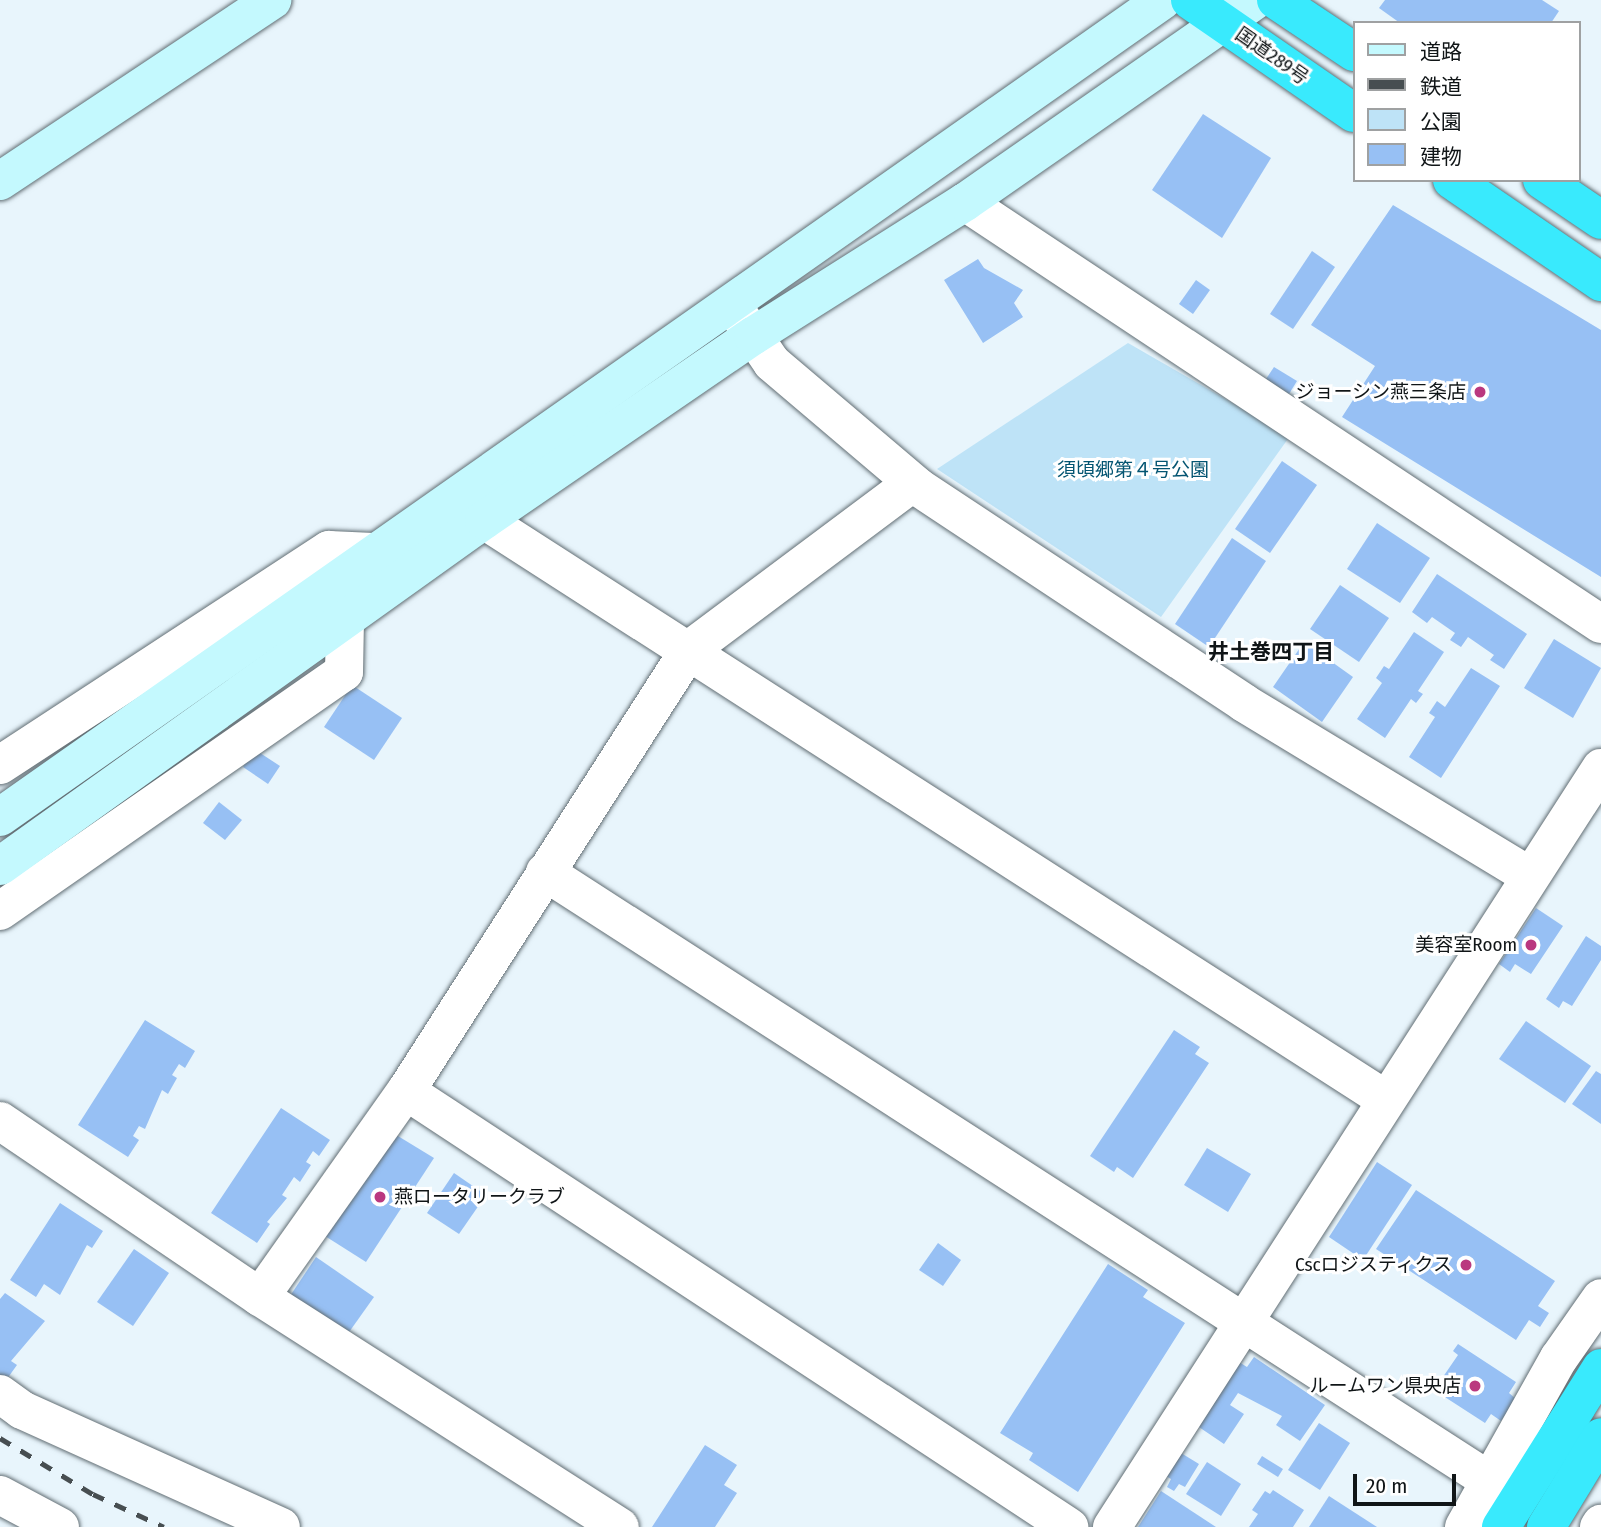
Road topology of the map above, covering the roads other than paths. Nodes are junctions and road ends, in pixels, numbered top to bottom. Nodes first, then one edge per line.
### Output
1 (272, 0) edge
2 (1163, 0) edge
3 (1190, 0) edge
4 (1256, 0) edge
5 (1276, 0) edge
6 (1225, 22) junction
7 (1352, 51) edge
8 (1352, 112) edge
9 (0, 181) edge
10 (1455, 182) edge
11 (1545, 182) edge
12 (965, 202) junction
13 (1601, 220) edge
14 (1601, 282) edge
15 (730, 301) junction
16 (753, 336) junction
17 (918, 487) junction
18 (484, 520) junction
19 (373, 552) junction
20 (345, 620) junction
21 (1601, 624) edge
22 (689, 650) junction
23 (0, 765) edge
24 (1601, 768) edge
25 (0, 817) edge
26 (0, 866) edge
27 (545, 872) junction
28 (1530, 876) junction
29 (0, 911) edge
30 (406, 1091) junction
31 (1385, 1099) junction
32 (0, 1121) edge
33 (260, 1297) junction
34 (1601, 1298) edge
35 (1242, 1320) junction
36 (1601, 1368) edge
37 (0, 1394) edge
38 (1601, 1437) edge
39 (0, 1495) edge
40 (1502, 1503) edge
41 (1551, 1517) edge
42 (60, 1527) edge
43 (281, 1527) edge
44 (620, 1527) edge
45 (1069, 1527) edge
46 (1112, 1527) edge
47 (1464, 1527) edge

1 - 9 street
2 - 15 street
3 - 6 highway, 国道289号
4 - 6 street
5 - 7 highway
6 - 8 highway, 国道289号
6 - 12 street
10 - 14 highway
11 - 13 highway
12 - 16 street
12 - 21 street
15 - 16 street
15 - 19 street
16 - 17 street
16 - 18 street
17 - 22 street
17 - 28 street
18 - 20 street
18 - 22 street
19 - 23 street
19 - 25 street
20 - 26 street
20 - 29 street
22 - 27 street
22 - 31 street
24 - 28 street
27 - 30 street
27 - 35 street
28 - 31 street
30 - 33 street
30 - 45 street
31 - 35 street
32 - 33 street
33 - 44 street
34 - 40 street
35 - 40 street
35 - 46 street
36 - 40 highway
37 - 43 street
38 - 41 highway
39 - 42 street
40 - 47 street

